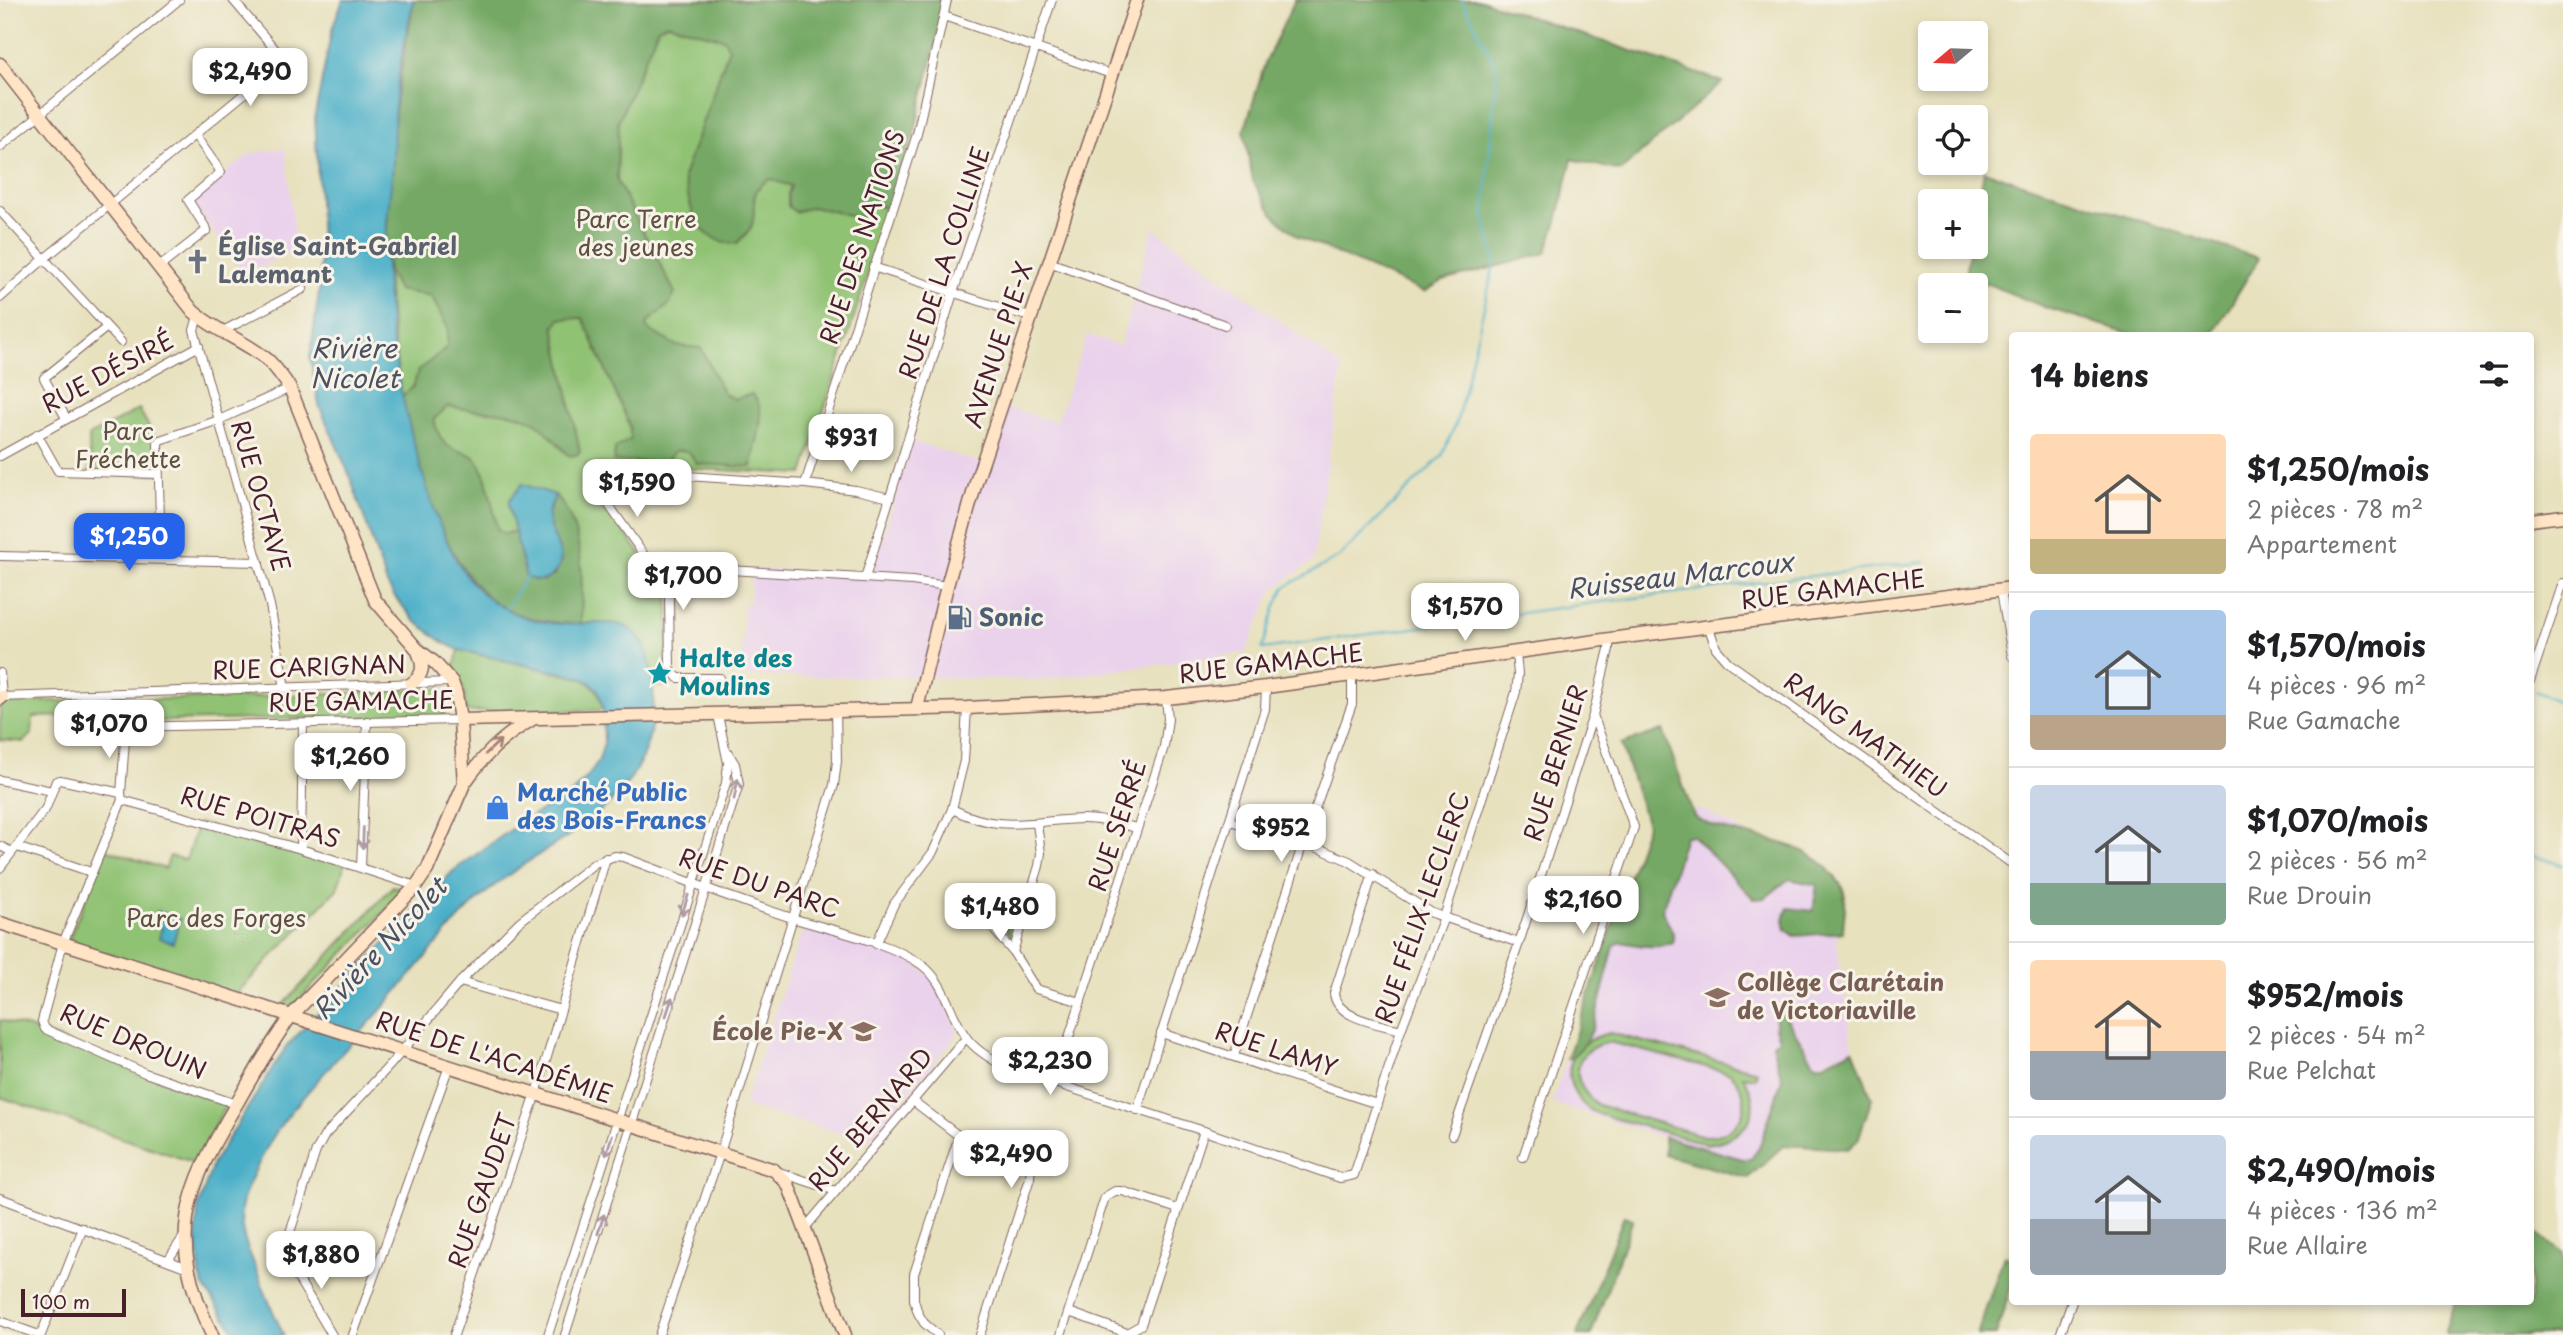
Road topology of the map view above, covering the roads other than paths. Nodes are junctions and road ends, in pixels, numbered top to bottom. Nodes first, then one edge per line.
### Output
1 (179, 0) edge
2 (233, 0) edge
3 (947, 0) edge
4 (1052, 0) edge
5 (1137, 0) edge
6 (944, 16) junction
7 (1037, 48) junction
8 (0, 64) edge
9 (1111, 74) junction
10 (40, 116) junction
11 (195, 135) junction
12 (0, 148) edge
13 (109, 205) junction
14 (0, 211) edge
15 (44, 259) junction
16 (1049, 262) junction
17 (873, 267) junction
18 (158, 268) junction
19 (303, 289) dead end
20 (953, 293) junction
21 (0, 298) edge
22 (198, 316) junction
23 (1030, 317) junction
24 (1225, 325) dead end
25 (107, 327) junction
26 (221, 332) junction
27 (121, 342) dead end
28 (199, 346) junction
29 (290, 388) junction
30 (66, 418) junction
31 (219, 420) junction
32 (37, 434) junction
33 (0, 456) edge
34 (158, 474) junction
35 (805, 484) junction
36 (890, 498) junction
37 (2563, 516) edge
38 (2534, 520) edge
39 (0, 556) edge
40 (160, 559) junction
41 (259, 562) junction
42 (655, 568) junction
43 (865, 578) junction
44 (2563, 583) edge
45 (947, 586) junction
46 (2007, 589) edge
47 (2009, 616) edge
48 (1709, 628) junction
49 (1609, 640) junction
50 (417, 649) junction
51 (1516, 653) junction
52 (2534, 669) edge
53 (0, 673) edge
54 (1352, 676) junction
55 (720, 678) dead end
56 (452, 682) junction
57 (411, 684) junction
58 (1266, 687) junction
59 (285, 688) junction
60 (1, 698) edge
61 (1166, 698) junction
62 (917, 708) junction
63 (967, 708) junction
64 (836, 709) junction
65 (718, 715) junction
66 (1593, 715) junction
67 (460, 720) junction
68 (531, 720) junction
69 (367, 721) junction
70 (303, 724) junction
71 (125, 727) joint
72 (723, 746) junction
73 (0, 780) edge
74 (464, 784) junction
75 (52, 791) junction
76 (122, 796) junction
77 (952, 809) junction
78 (1230, 821) junction
79 (1037, 824) junction
80 (1137, 828) junction
81 (1303, 843) junction
82 (0, 846) edge
83 (300, 849) junction
84 (15, 850) junction
85 (606, 858) junction
86 (2009, 862) edge
87 (362, 867) junction
88 (0, 868) edge
89 (91, 872) junction
90 (1373, 874) junction
91 (692, 883) junction
92 (416, 886) junction
93 (706, 889) junction
94 (1030, 899) junction
95 (1444, 917) junction
96 (791, 918) junction
97 (0, 923) edge
98 (63, 943) junction
99 (1519, 943) junction
100 (876, 944) junction
101 (1013, 952) junction
102 (460, 982) junction
103 (1081, 1002) junction
104 (266, 1007) junction
105 (561, 1010) junction
106 (291, 1016) junction
107 (1401, 1030) junction
108 (1161, 1032) junction
109 (276, 1036) junction
110 (966, 1038) junction
111 (401, 1051) junction
112 (1234, 1055) junction
113 (449, 1066) junction
114 (1054, 1083) junction
115 (536, 1094) junction
116 (912, 1101) junction
117 (236, 1104) junction
118 (1377, 1104) junction
119 (1137, 1110) junction
120 (617, 1120) junction
121 (632, 1125) junction
122 (1204, 1130) junction
123 (1452, 1135) dead end
124 (959, 1136) junction
125 (720, 1153) junction
126 (1523, 1157) dead end
127 (774, 1170) junction
128 (1354, 1175) joint
129 (836, 1191) junction
130 (0, 1198) edge
131 (1178, 1209) junction
132 (83, 1228) junction
133 (805, 1228) junction
134 (186, 1233) junction
135 (575, 1250) junction
136 (591, 1255) junction
137 (168, 1260) junction
138 (188, 1268) junction
139 (2071, 1305) edge
140 (1069, 1312) junction
141 (0, 1321) edge
142 (40, 1335) edge
143 (212, 1335) edge
144 (332, 1335) edge
145 (353, 1335) edge
146 (454, 1335) edge
147 (548, 1335) edge
148 (565, 1335) edge
149 (659, 1335) edge
150 (845, 1335) edge
151 (938, 1335) edge
152 (980, 1335) edge
153 (1061, 1335) edge
154 (2060, 1335) edge

1 - 10 street
2 - 11 street
3 - 6 street, RUE DES NATIONS
4 - 7 street, RUE DE LA COLLINE
5 - 9 street, AVENUE PIE-X
6 - 7 street
6 - 17 street, RUE DES NATIONS
7 - 9 street
7 - 20 street, RUE DE LA COLLINE
8 - 10 street
9 - 16 street, AVENUE PIE-X
10 - 12 street
10 - 13 street
11 - 13 street
11 - 18 street
13 - 15 street
13 - 18 street
14 - 15 street
15 - 21 street
15 - 25 street
16 - 23 street, AVENUE PIE-X
16 - 24 street
17 - 20 street
17 - 35 street, RUE DES NATIONS
18 - 22 street
19 - 26 street
20 - 23 street
20 - 36 street, RUE DE LA COLLINE
22 - 26 street
22 - 28 street, RUE OCTAVE
23 - 45 street, AVENUE PIE-X
25 - 27 street
25 - 30 street
26 - 29 street
28 - 30 street, RUE DÉSIRÉ
28 - 31 street, RUE OCTAVE
29 - 31 street
29 - 50 street
30 - 32 street, RUE DÉSIRÉ
31 - 34 street
31 - 41 street, RUE OCTAVE
32 - 33 street, RUE DÉSIRÉ
32 - 34 street
34 - 40 street
35 - 36 street
35 - 42 street
36 - 43 street, RUE DE LA COLLINE
37 - 38 street
39 - 40 street
40 - 41 street
41 - 59 street, RUE OCTAVE
42 - 43 street
42 - 55 street
43 - 45 street
44 - 52 street
45 - 62 street, AVENUE PIE-X
46 - 47 street
46 - 48 street, RUE GAMACHE
48 - 49 street, RUE GAMACHE
48 - 86 street, RANG MATHIEU
49 - 51 street, RUE GAMACHE
49 - 66 street, RUE BERNIER
50 - 56 street
50 - 57 street
51 - 54 street, RUE GAMACHE
51 - 95 street, RUE FÉLIX-LECLERC
53 - 60 street
54 - 58 street, RUE GAMACHE
54 - 81 street
56 - 57 street, RUE CARIGNAN
56 - 67 street
57 - 59 street, RUE CARIGNAN
58 - 61 street, RUE GAMACHE
58 - 78 street
59 - 60 street, RUE CARIGNAN
61 - 63 street, RUE GAMACHE
61 - 80 street, RUE SERRÉ
62 - 63 street, RUE GAMACHE
62 - 64 street, RUE GAMACHE
63 - 77 street
64 - 65 street, RUE GAMACHE
64 - 96 street
65 - 68 street, RUE GAMACHE
65 - 72 street
66 - 99 street, RUE BERNIER
66 - 126 street
67 - 68 street, RUE GAMACHE
67 - 69 street, RUE GAMACHE
67 - 74 street
74 -> 68 street
69 - 70 street, RUE GAMACHE
69 -> 87 street
70 - 71 street, RUE GAMACHE
70 - 83 street
71 - 76 street, RUE DROUIN
72 - 91 street
93 -> 72 street
73 - 75 street
74 - 92 street
75 - 76 street, RUE POITRAS
75 - 84 street
76 - 83 street, RUE POITRAS
76 - 89 street, RUE DROUIN
77 - 79 street
77 - 100 street
78 - 81 street
78 - 108 street
79 - 80 street
79 - 94 street
80 - 103 street, RUE SERRÉ
81 - 90 street
81 - 112 street
82 - 84 street
83 - 87 street, RUE POITRAS
84 - 88 street
84 - 89 street
85 - 91 street, RUE DU PARC
85 - 102 street
85 - 105 street, RUE GAUDET
87 - 92 street, RUE POITRAS
89 - 98 street, RUE DROUIN
90 - 95 street
90 - 107 street
91 - 93 street, RUE DU PARC
91 -> 120 street
92 - 106 street
93 - 96 street, RUE DU PARC
121 -> 93 street
94 - 101 street
94 - 101 street
95 - 99 street
95 - 107 street, RUE FÉLIX-LECLERC
96 - 100 street, RUE DU PARC
96 - 125 street
97 - 98 street, RUE DE L'ACADÉMIE
98 - 104 street, RUE DE L'ACADÉMIE
98 - 117 street, RUE DROUIN
99 - 123 street, RUE BERNIER
100 - 110 street, RUE DU PARC
101 - 103 street
102 - 105 street
102 - 111 street
103 - 114 street, RUE SERRÉ
104 - 106 street, RUE DE L'ACADÉMIE
104 - 109 street
105 - 115 street, RUE GAUDET
106 - 109 street
106 - 111 street, RUE DE L'ACADÉMIE
107 - 118 street, RUE FÉLIX-LECLERC
108 - 112 street, RUE LAMY
108 - 119 street
109 - 117 street
110 - 114 street, RUE DU PARC
110 - 116 street, RUE BERNARD
111 - 113 street, RUE DE L'ACADÉMIE
111 - 144 street
112 - 118 street, RUE LAMY
113 - 115 street, RUE DE L'ACADÉMIE
113 - 145 street
114 - 119 street, RUE DU PARC
115 - 120 street, RUE DE L'ACADÉMIE
115 - 146 street, RUE GAUDET
116 - 124 street
116 - 129 street, RUE BERNARD
117 - 134 street
118 - 128 street, RUE FÉLIX-LECLERC
119 - 122 street, RUE DU PARC
120 - 121 street, RUE DE L'ACADÉMIE
120 -> 135 street
121 - 125 street, RUE DE L'ACADÉMIE
136 -> 121 street
122 - 128 street, RUE DU PARC
122 - 131 street
124 - 151 street
124 - 152 street
125 - 127 street, RUE DE L'ACADÉMIE
125 - 149 street
127 - 129 street, RUE DE L'ACADÉMIE
127 - 133 street
129 - 133 street, RUE BERNARD
130 - 132 street
131 - 140 street
131 - 140 street
132 - 137 street
132 - 142 street
133 - 150 street
134 - 137 street
134 - 138 street
135 - 136 street
135 - 147 street
136 - 148 street
137 - 138 street
138 - 143 street
139 - 154 street
140 - 153 street
141 - 142 street

